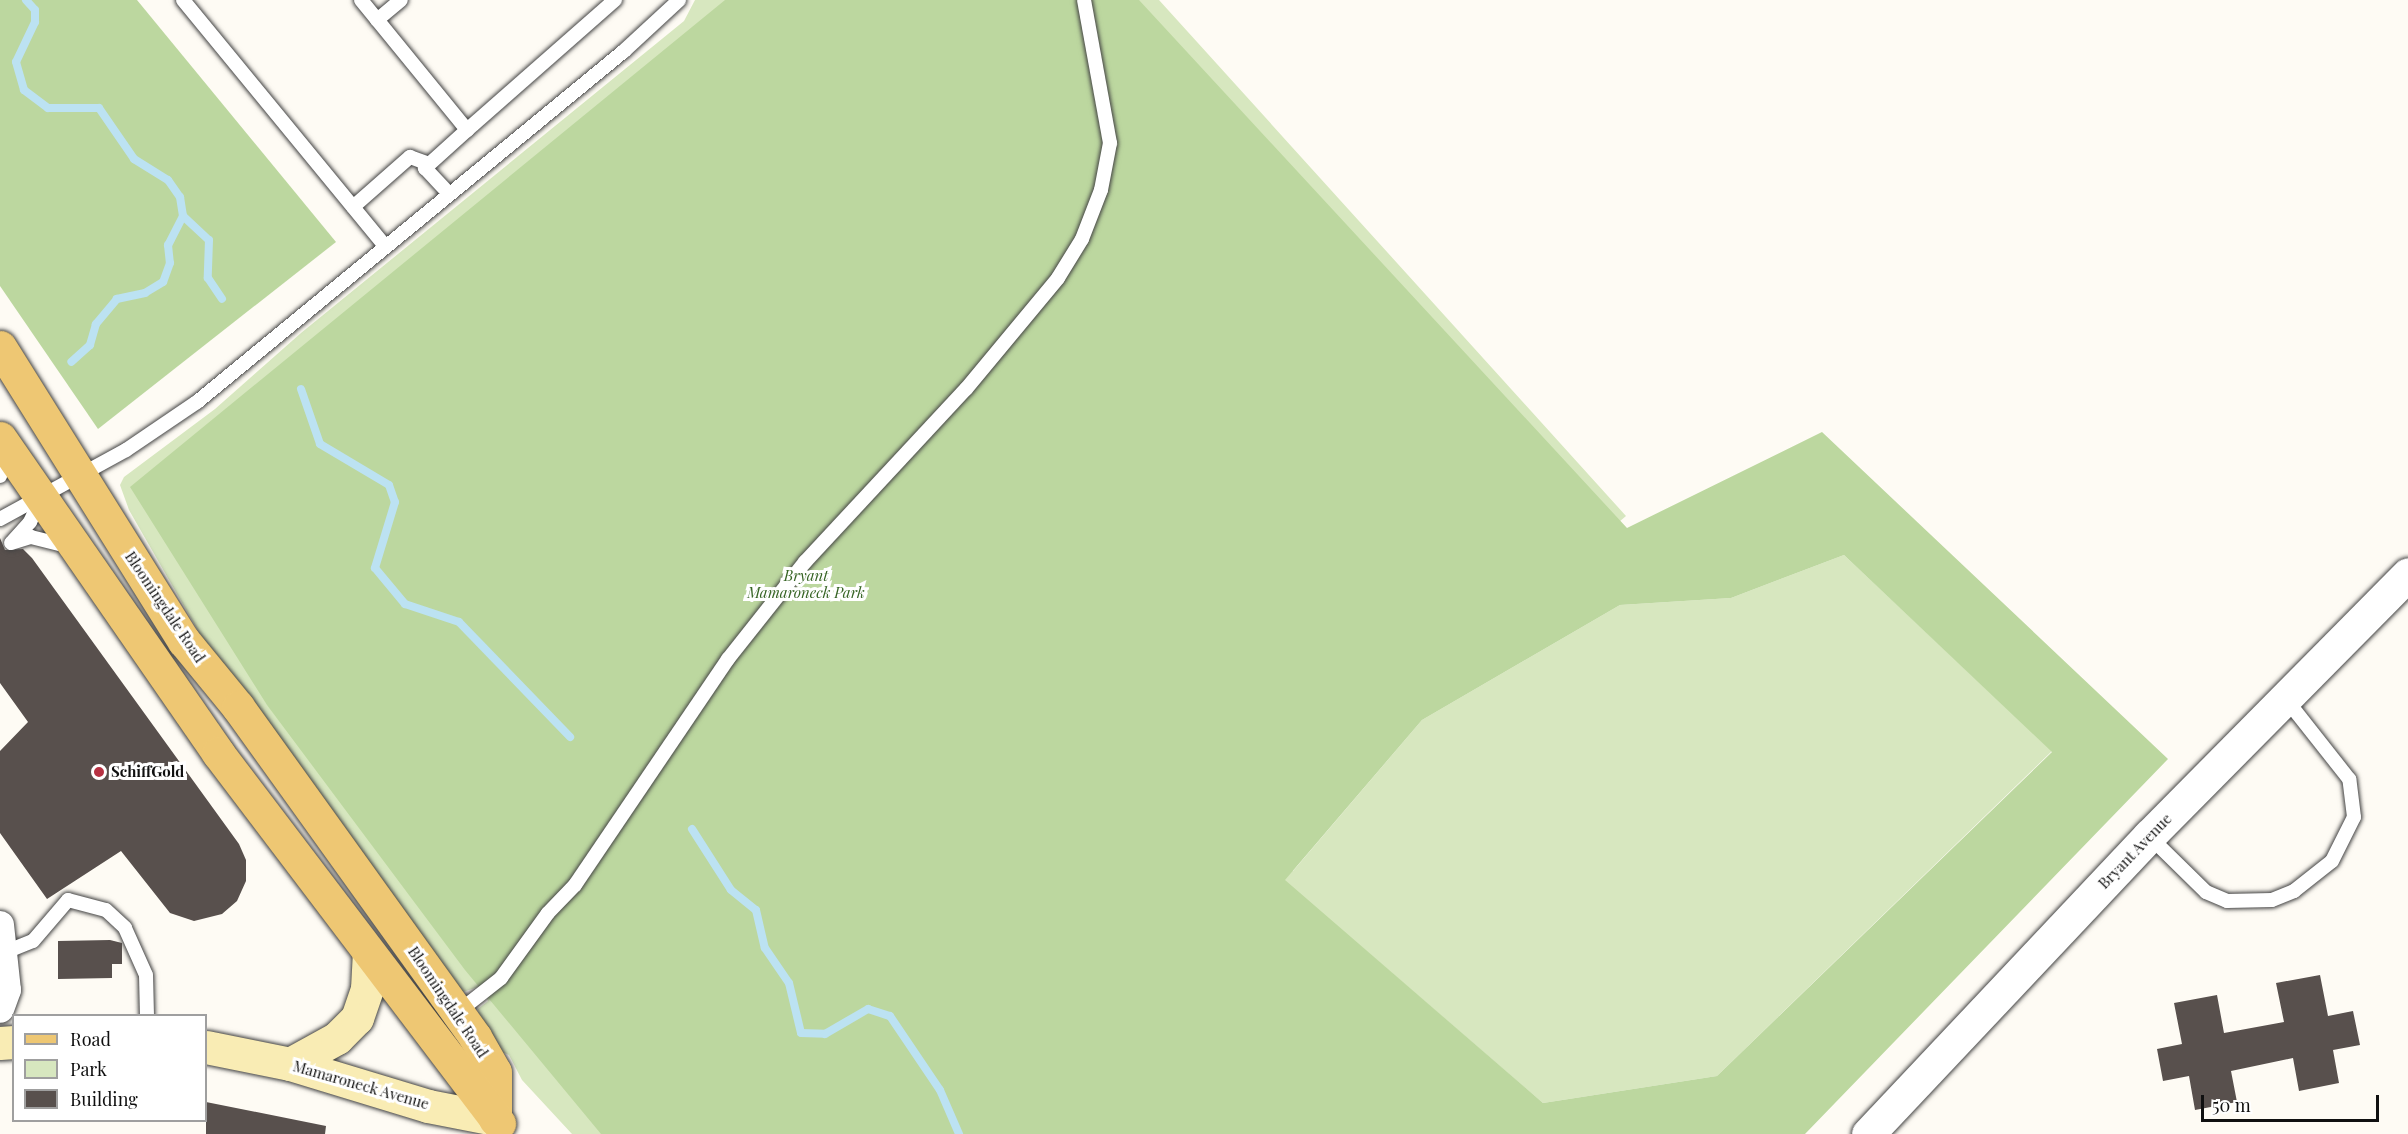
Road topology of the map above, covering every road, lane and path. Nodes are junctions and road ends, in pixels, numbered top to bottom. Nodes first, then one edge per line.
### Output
1 (183, 0) edge
2 (361, 0) edge
3 (401, 0) edge
4 (615, 0) edge
5 (679, 0) edge
6 (1084, 0) edge
7 (377, 20) junction
8 (467, 130) junction
9 (429, 164) junction
10 (449, 194) junction
11 (353, 207) junction
12 (384, 245) junction
13 (0, 347) edge
14 (3, 454) edge
15 (81, 475) junction
16 (42, 496) junction
17 (0, 519) edge
18 (73, 548) junction
19 (2408, 574) edge
20 (2285, 698) junction
21 (2149, 836) junction
22 (2, 939) edge
23 (369, 954) junction
24 (0, 1009) edge
25 (458, 1012) junction
26 (147, 1014) edge
27 (207, 1047) edge
28 (290, 1064) junction
29 (503, 1127) edge
30 (1868, 1134) edge

1 - 11 lane
2 - 7 lane
3 - 7 lane
4 - 8 lane
5 - 10 lane
6 - 25 lane
7 - 8 lane
8 - 9 lane
9 - 10 lane
9 - 11 lane
10 - 12 lane
11 - 12 lane
12 - 15 lane
13 - 15 main road, Bloomingdale Road
14 - 16 main road, Bloomingdale Road
15 - 16 lane
15 - 25 main road, Bloomingdale Road
16 - 17 lane
16 - 18 main road, Bloomingdale Road
16 - 18 lane
18 - 23 main road, Bloomingdale Road
19 - 20 street, Bryant Avenue
20 - 21 street, Bryant Avenue
20 - 21 lane
21 - 30 street, Bryant Avenue
22 - 24 street
22 - 26 lane
23 - 28 main road
23 - 29 main road, Bloomingdale Road
25 - 29 main road, Bloomingdale Road
27 - 28 main road, Mamaroneck Avenue
28 - 29 main road, Mamaroneck Avenue

